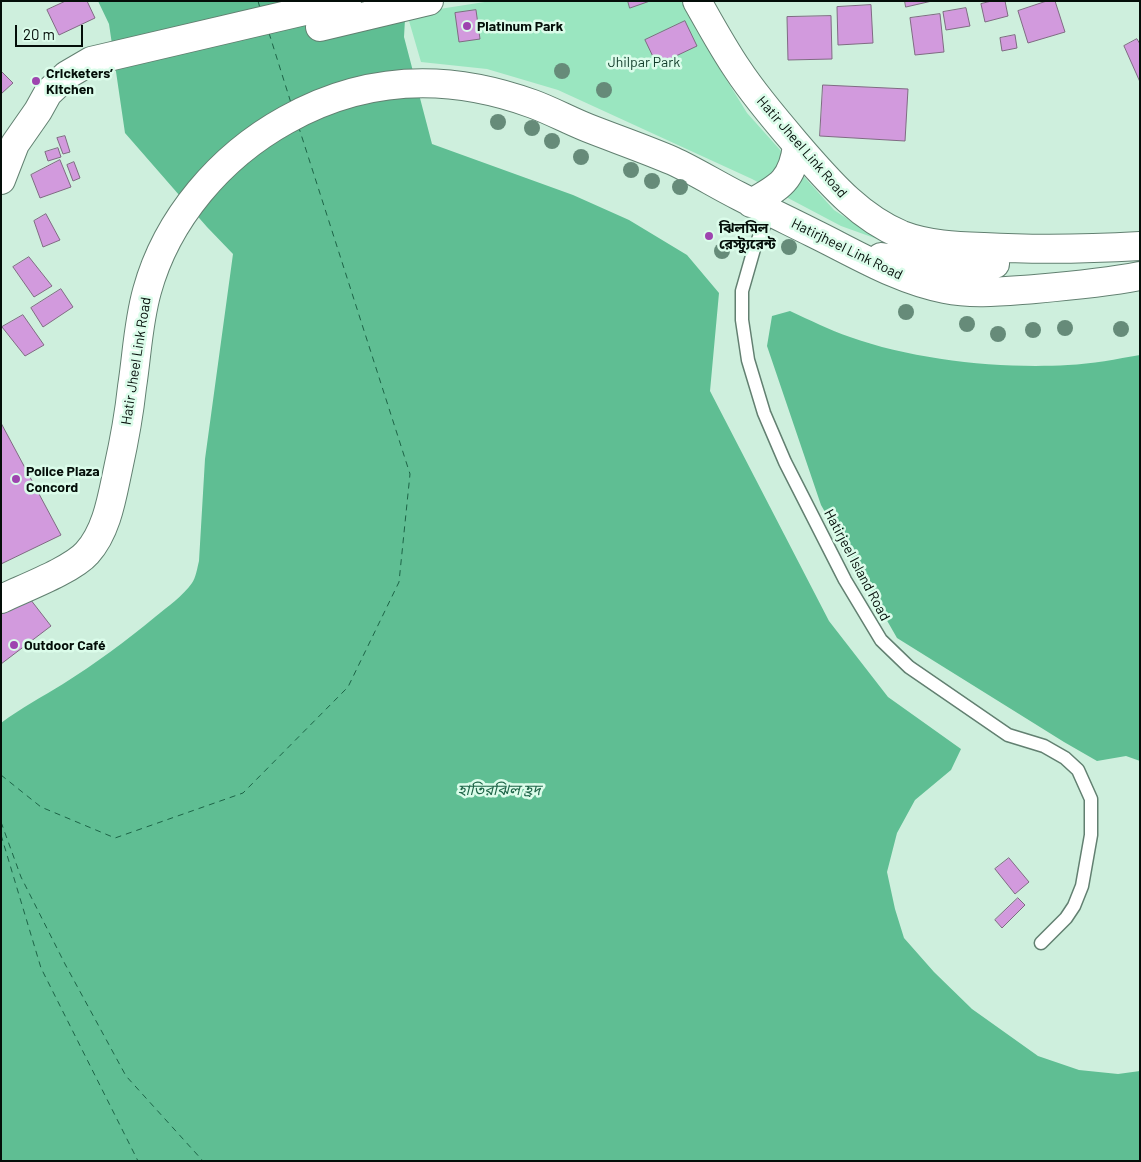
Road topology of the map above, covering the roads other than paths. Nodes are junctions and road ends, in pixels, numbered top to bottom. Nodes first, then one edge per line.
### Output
1 (347, 1) edge
2 (429, 1) edge
3 (697, 1) edge
4 (94, 69) junction
5 (430, 82) joint
6 (797, 145) junction
7 (1, 180) edge
8 (760, 207) junction
9 (1140, 234) edge
10 (1140, 246) edge
11 (1098, 249) junction
12 (850, 252) junction
13 (1140, 276) edge
14 (1, 599) edge
15 (1041, 943) dead end

1 - 4 main road
2 - 4 main road
3 - 6 main road, Hatir Jheel Link Road
4 - 7 main road
5 - 8 main road, Hatirjheel Link Road
5 - 14 main road, Hatir Jheel Link Road
6 - 8 main road
6 - 11 main road, Hatir Jheel Link Road
8 - 12 main road, Hatirjheel Link Road
8 - 15 lane, Hatirjeel Island Road
9 - 11 main road, Hatir Jheel Link Road
10 - 11 main road
11 - 12 main road, Hatir Jheel Link Road
12 - 13 main road, Hatirjheel Link Road

